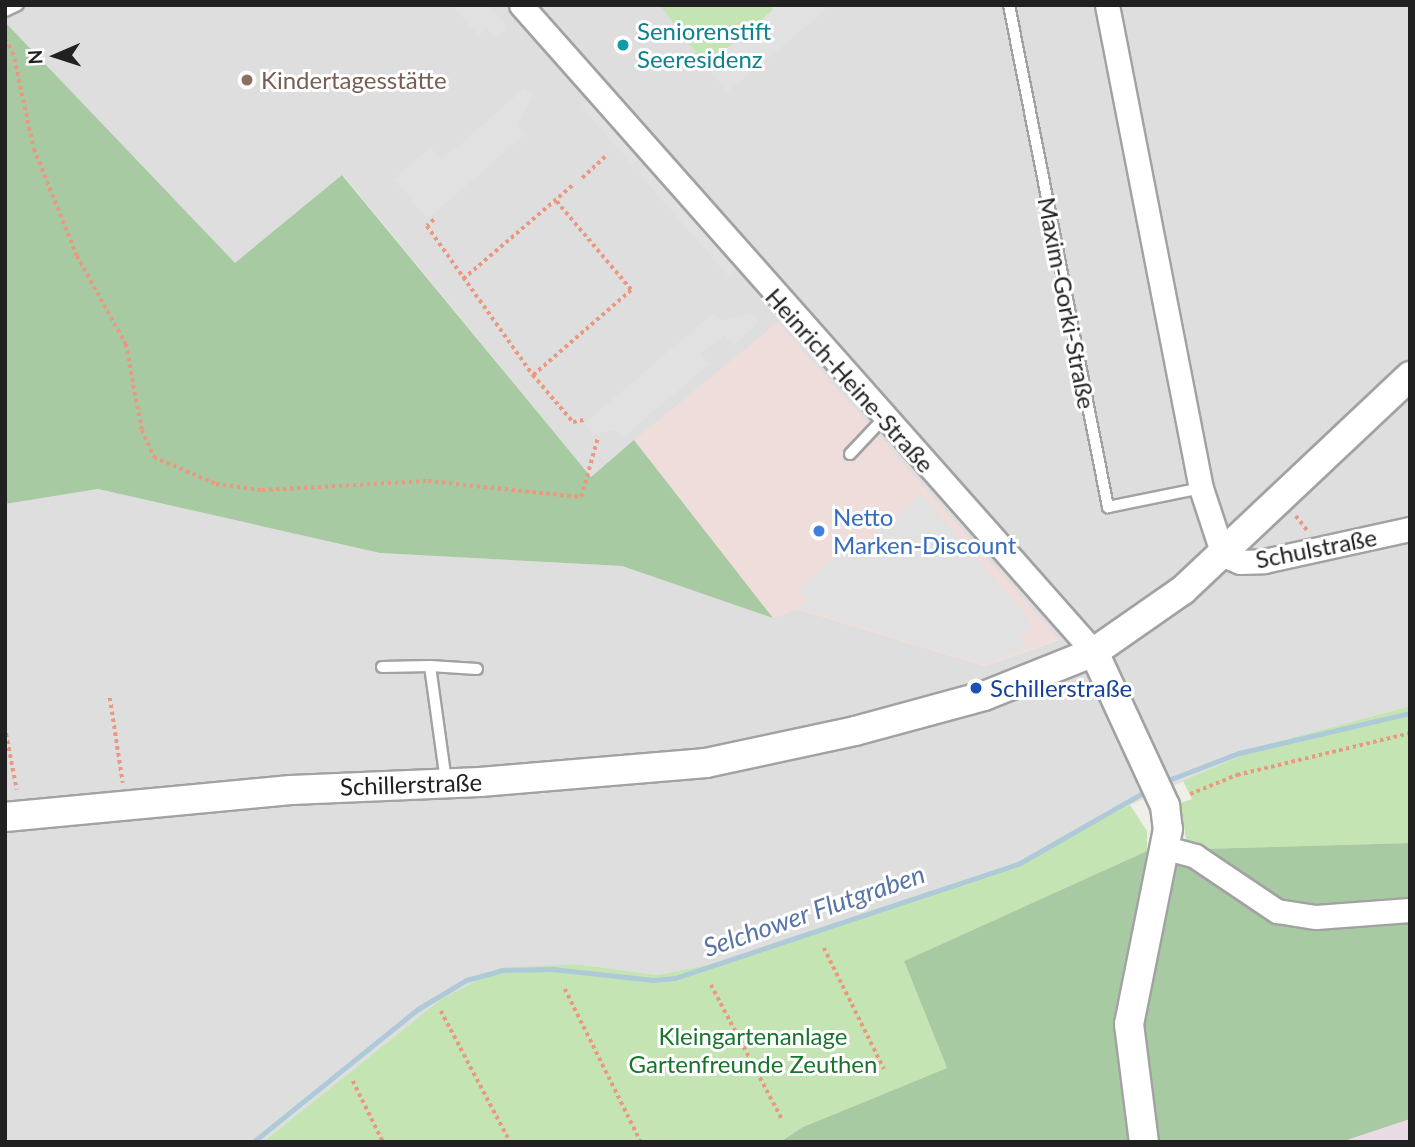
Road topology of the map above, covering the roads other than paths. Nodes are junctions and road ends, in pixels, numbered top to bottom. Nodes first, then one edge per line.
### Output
1 (18, 5) edge
2 (522, 5) edge
3 (1009, 5) edge
4 (1107, 5) edge
5 (5, 11) edge
6 (1410, 376) edge
7 (883, 418) junction
8 (850, 454) dead end
9 (1201, 488) junction
10 (1410, 529) edge
11 (1223, 555) junction
12 (1094, 652) junction
13 (430, 666) junction
14 (382, 667) dead end
15 (477, 669) dead end
16 (446, 782) junction
17 (5, 817) edge
18 (1166, 848) junction
19 (1410, 911) edge
20 (1144, 1142) edge

1 - 5 lane
2 - 7 street, Heinrich-Heine-Straße
3 - 9 lane, Maxim-Gorki-Straße
4 - 9 street
6 - 11 street, Schillerstraße
7 - 8 lane
7 - 12 street, Heinrich-Heine-Straße
9 - 11 street
10 - 11 street, Schulstraße
11 - 12 street, Schillerstraße
12 - 16 street, Schillerstraße
12 - 18 street, Heinrich-Heine-Straße
13 - 14 lane
13 - 15 lane
13 - 16 lane
16 - 17 street, Schillerstraße
18 - 19 street
18 - 20 street, Heinrich-Heine-Straße

